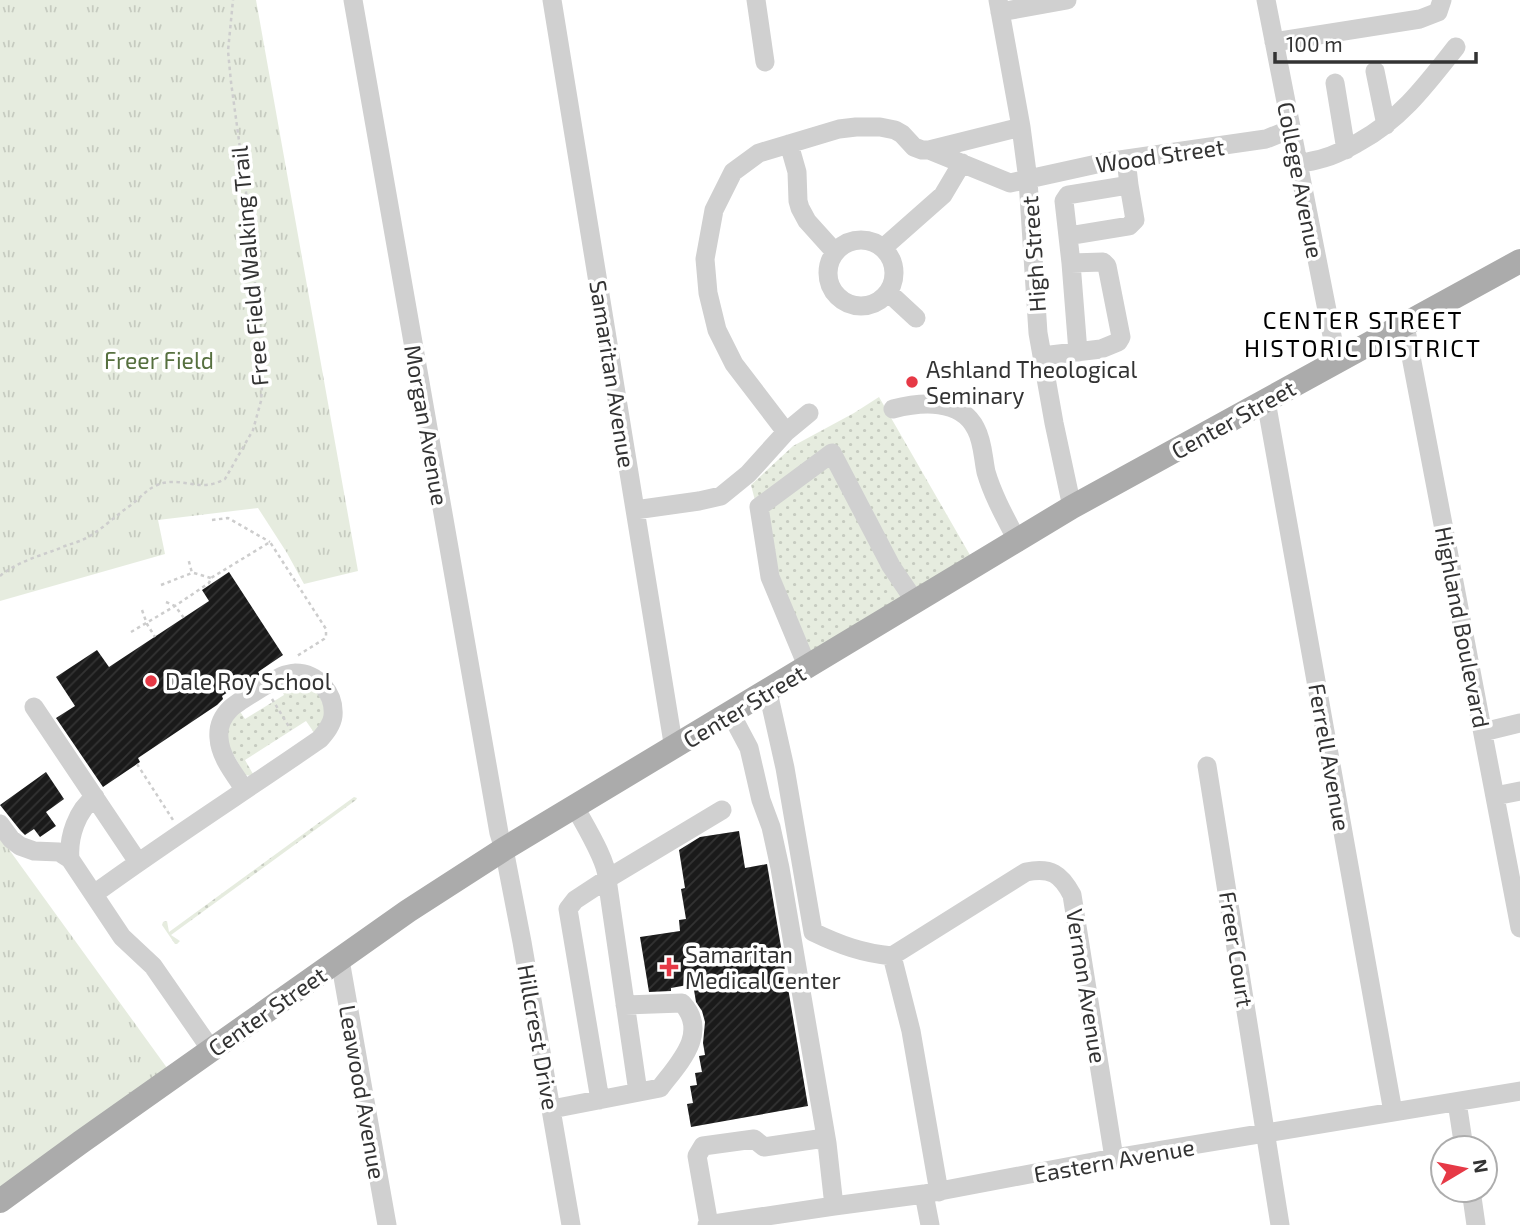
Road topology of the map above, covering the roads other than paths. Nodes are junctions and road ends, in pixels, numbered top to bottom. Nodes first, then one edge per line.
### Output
1 (353, 0) edge
2 (552, 0) edge
3 (756, 0) edge
4 (1067, 0) edge
5 (1266, 0) edge
6 (1442, 0) edge
7 (999, 6) edge
8 (1274, 42) junction
9 (1456, 47) dead end
10 (765, 62) dead end
11 (1375, 71) dead end
12 (1335, 83) dead end
13 (1386, 125) junction
14 (1021, 127) junction
15 (1291, 129) junction
16 (789, 144) junction
17 (929, 150) junction
18 (1346, 150) junction
19 (1126, 159) junction
20 (962, 163) junction
21 (1297, 164) junction
22 (1028, 180) junction
23 (1129, 185) junction
24 (1068, 236) junction
25 (883, 248) junction
26 (835, 252) junction
27 (1520, 261) edge
28 (1071, 263) junction
29 (889, 293) junction
30 (916, 318) dead end
31 (1405, 325) junction
32 (1078, 352) junction
33 (1042, 356) junction
34 (1337, 361) junction
35 (1266, 401) junction
36 (893, 409) dead end
37 (810, 413) dead end
38 (786, 432) junction
39 (1072, 508) junction
40 (635, 510) junction
41 (1018, 542) junction
42 (916, 603) junction
43 (808, 668) junction
44 (768, 692) junction
45 (34, 707) dead end
46 (731, 714) junction
47 (1520, 723) edge
48 (1483, 732) junction
49 (674, 749) junction
50 (1207, 766) dead end
51 (245, 790) junction
52 (1520, 791) edge
53 (1495, 796) junction
54 (95, 797) junction
55 (575, 807) junction
56 (722, 810) dead end
57 (0, 824) edge
58 (504, 849) junction
59 (70, 859) junction
60 (138, 862) junction
61 (607, 879) junction
62 (94, 894) junction
63 (1520, 926) edge
64 (892, 956) junction
65 (340, 960) junction
66 (625, 1005) junction
67 (212, 1051) junction
68 (1520, 1091) edge
69 (638, 1092) junction
70 (600, 1100) junction
71 (1457, 1102) junction
72 (552, 1108) junction
73 (1393, 1112) junction
74 (1267, 1133) junction
75 (1462, 1134) edge
76 (827, 1143) junction
77 (1114, 1158) junction
78 (932, 1193) junction
79 (0, 1201) edge
80 (1473, 1204) edge
81 (834, 1206) junction
82 (752, 1221) edge
83 (387, 1225) edge
84 (570, 1225) edge
85 (708, 1225) edge
86 (930, 1225) edge
87 (1280, 1225) edge
88 (1476, 1225) edge

1 - 58 street, Morgan Avenue
2 - 40 street, Samaritan Avenue
3 - 10 street
4 - 7 street
5 - 8 street, College Avenue
6 - 8 street
7 - 14 street, High Street
8 - 15 street, College Avenue
9 - 13 street
11 - 13 street
12 - 18 street
13 - 18 street
14 - 17 street
14 - 22 street, High Street
15 - 19 street, Wood Street
15 - 21 street, College Avenue
16 - 17 street, Wood Street
16 - 26 street
16 - 38 street, Wood Street
17 - 20 street, Wood Street
18 - 21 street
19 - 22 street, Wood Street
19 - 23 street
20 - 22 street, Wood Street
20 - 25 street
21 - 34 street, College Avenue
22 - 33 street, High Street
23 - 24 street
23 - 24 street
24 - 28 street
25 - 26 street
25 - 29 street
26 - 29 street
27 - 31 main road, Center Street
28 - 32 street
28 - 32 street
29 - 30 street
31 - 34 main road, Center Street
31 - 48 street, Highland Boulevard
32 - 33 street
33 - 39 street, High Street
34 - 35 main road, Center Street
35 - 39 main road, Center Street
35 - 73 street, Ferrell Avenue
36 - 41 street
37 - 38 street
38 - 40 street
39 - 41 main road, Center Street
40 - 49 street, Samaritan Avenue
41 - 42 main road, Center Street
42 - 43 main road, Center Street
42 - 43 street
43 - 44 main road, Center Street
44 - 46 main road, Center Street
44 - 64 street
45 - 54 street
46 - 49 main road, Center Street
46 - 76 street
47 - 48 street
48 - 53 street, Highland Boulevard
49 - 55 main road, Center Street
50 - 74 street, Freer Court
51 - 51 street
51 - 60 street
52 - 53 street
53 - 63 street, Highland Boulevard
54 - 59 street
54 - 60 street
55 - 58 main road, Center Street
55 - 61 street
56 - 61 street
57 - 59 street
58 - 65 main road, Center Street
58 - 72 street, Hillcrest Drive
59 - 62 street
60 - 62 street
61 - 66 street
61 - 70 street
62 - 67 street
64 - 77 street, Vernon Avenue
64 - 78 street
65 - 67 main road, Center Street
65 - 83 street, Leawood Avenue
66 - 69 street
66 - 69 street
67 - 79 main road, Center Street
68 - 71 street, Eastern Avenue
69 - 70 street
70 - 72 street
71 - 73 street, Eastern Avenue
71 - 75 street
72 - 84 street, Hillcrest Drive
73 - 74 street, Eastern Avenue
74 - 77 street, Eastern Avenue
74 - 87 street, Freer Court
76 - 81 street
76 - 85 street
77 - 78 street, Eastern Avenue
78 - 81 street, Eastern Avenue
78 - 86 street
80 - 88 street
81 - 82 street, Eastern Avenue
82 - 85 street, Eastern Avenue

